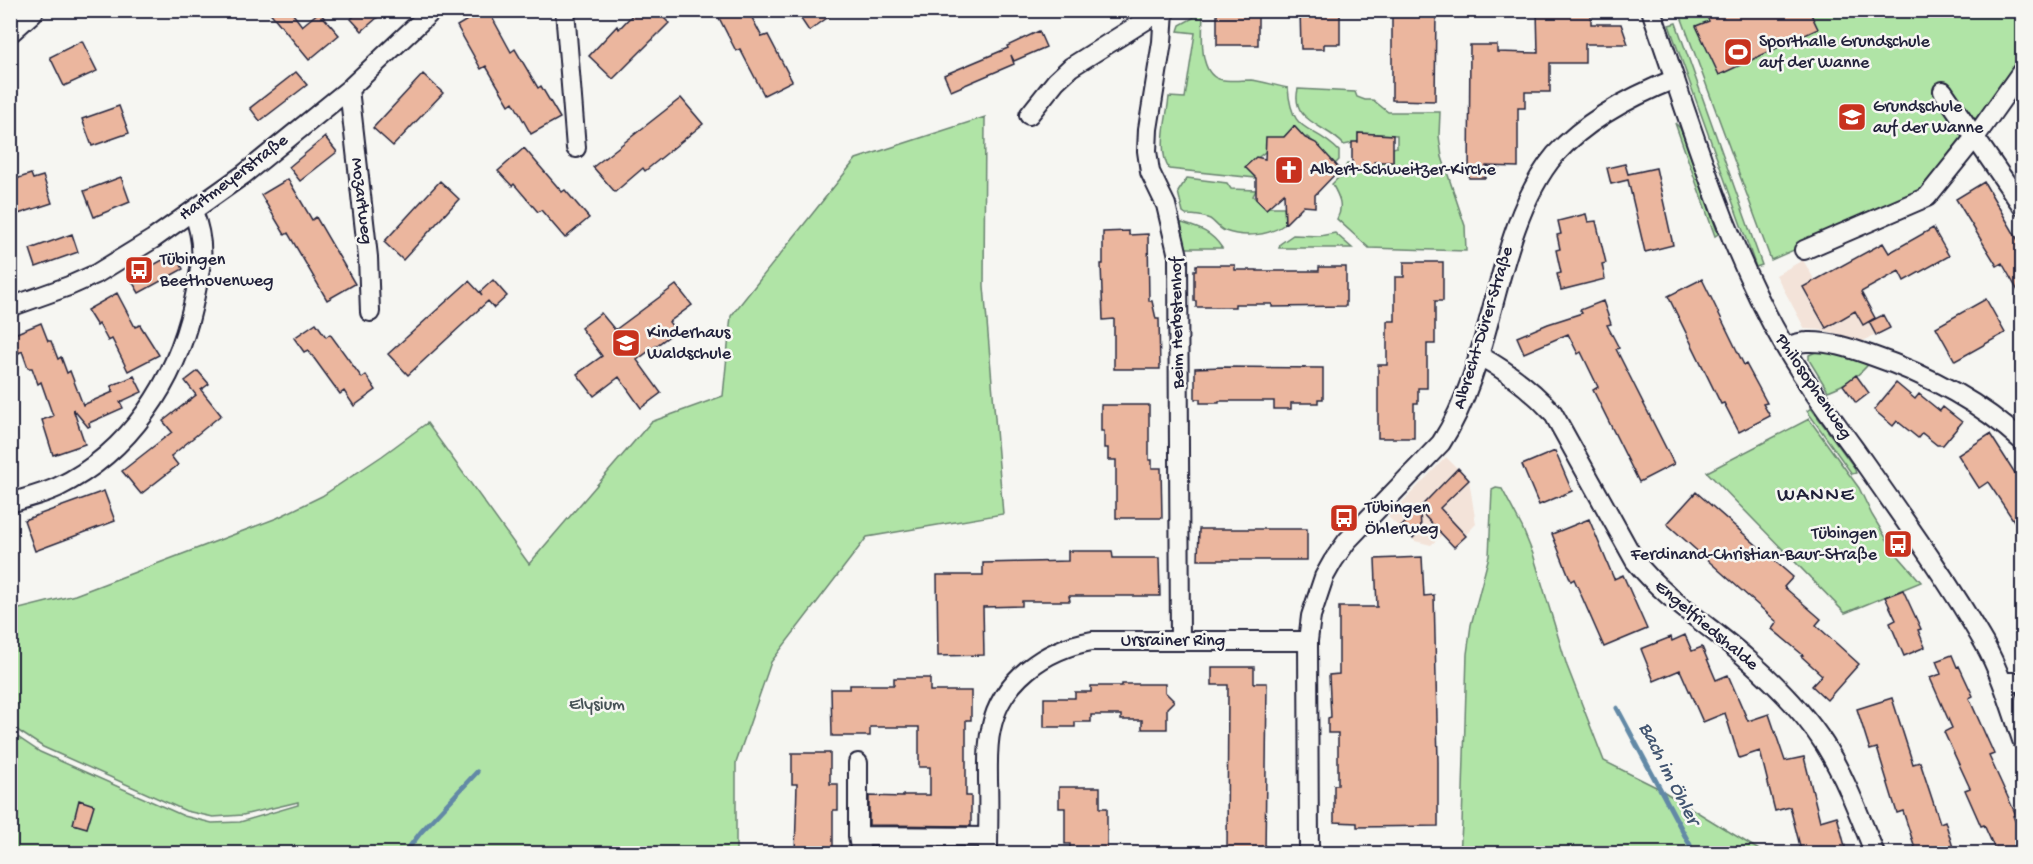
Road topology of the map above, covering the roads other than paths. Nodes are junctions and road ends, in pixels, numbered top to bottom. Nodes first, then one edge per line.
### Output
1 (30, 10) edge
2 (433, 10) edge
3 (565, 10) edge
4 (1163, 10) edge
5 (1652, 10) edge
6 (10, 28) edge
7 (2022, 71) edge
8 (1676, 79) junction
9 (348, 89) junction
10 (1943, 91) dead end
11 (1029, 115) dead end
12 (1976, 136) junction
13 (576, 148) dead end
14 (2022, 206) edge
15 (193, 211) junction
16 (1804, 250) dead end
17 (10, 307) edge
18 (370, 312) dead end
19 (1785, 347) junction
20 (1478, 356) junction
21 (2022, 441) edge
22 (10, 503) edge
23 (1180, 641) junction
24 (1308, 641) junction
25 (2002, 682) junction
26 (2022, 682) edge
27 (2022, 740) edge
28 (858, 763) dead end
29 (860, 845) edge
30 (988, 845) edge
31 (1309, 854) edge
32 (1875, 854) edge

1 - 6 street
2 - 9 street, Hartmeyerstraße
3 - 13 street
4 - 11 street, Beim Herbstenhof
4 - 23 street, Beim Herbstenhof
5 - 8 street, Philosophenweg
7 - 12 street
8 - 19 street, Philosophenweg
8 - 20 street, Albrecht-Dürer-Straße
9 - 15 street, Hartmeyerstraße
9 - 18 street, Mozartweg
10 - 12 street
12 - 14 street
12 - 16 street
15 - 17 street, Hartmeyerstraße
15 - 22 street
19 - 21 street
19 - 25 street, Philosophenweg
20 - 24 street, Albrecht-Dürer-Straße
20 - 32 street, Engelfriedshalde
23 - 24 street, Ursrainer Ring
23 - 30 street, Ursrainer Ring
24 - 31 street
25 - 26 street
25 - 27 street, Philosophenweg
28 - 29 street
29 - 30 street

